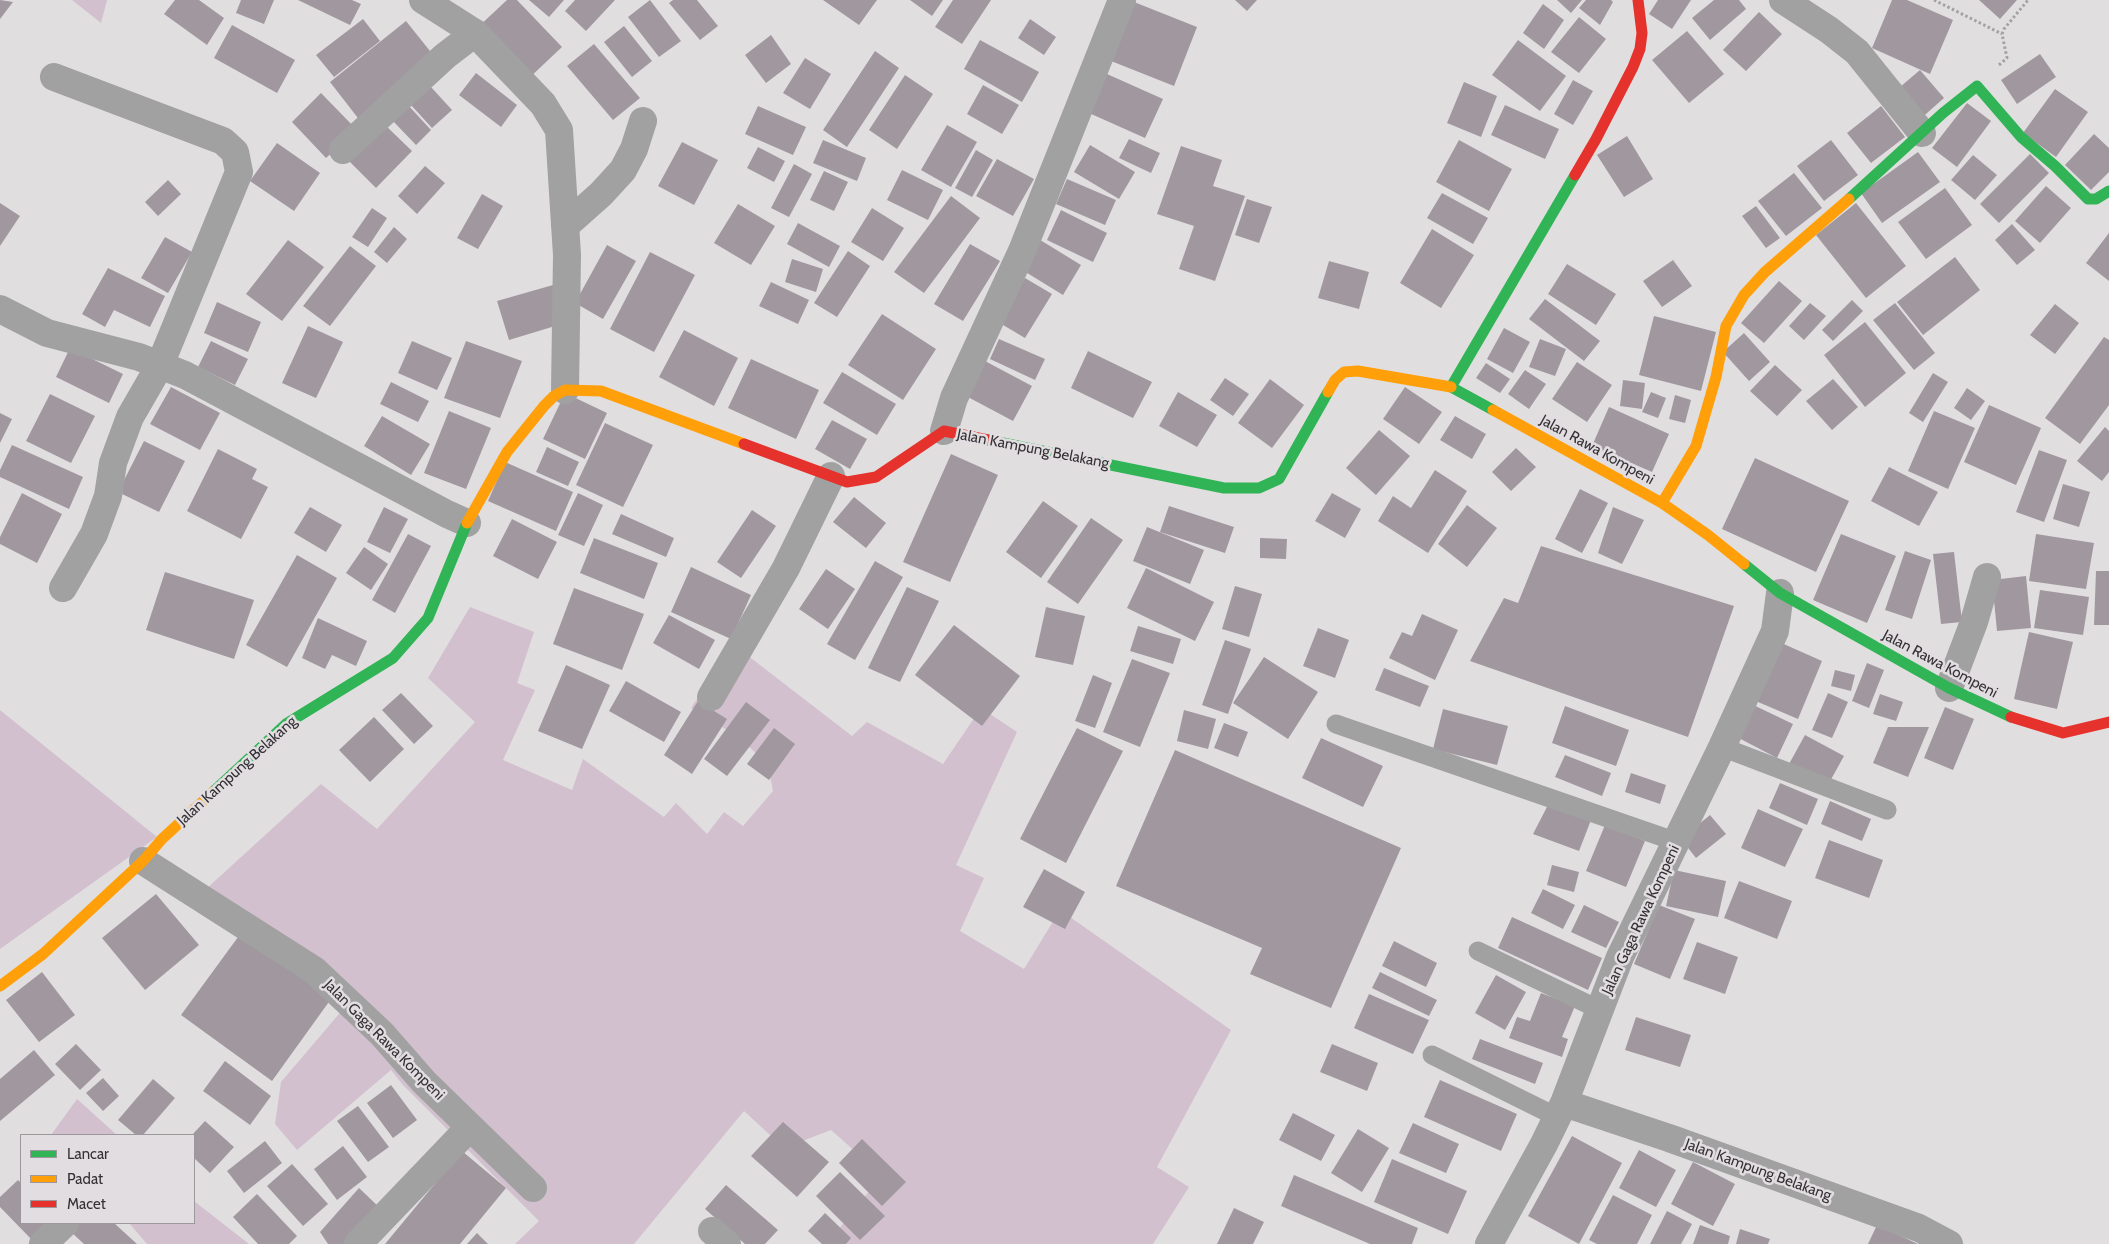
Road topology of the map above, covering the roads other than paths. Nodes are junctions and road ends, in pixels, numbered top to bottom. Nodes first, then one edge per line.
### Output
1 (423, 0) edge
2 (1122, 0) edge
3 (1638, 0) edge
4 (1783, 0) edge
5 (475, 33) junction
6 (54, 77) dead end
7 (642, 121) dead end
8 (1922, 133) junction
9 (343, 150) dead end
10 (2109, 191) edge
11 (565, 226) junction
12 (0, 309) edge
13 (160, 365) junction
14 (1451, 387) junction
15 (565, 390) junction
16 (944, 431) junction
17 (831, 476) junction
18 (1662, 503) junction
19 (467, 522) junction
20 (1987, 577) dead end
21 (63, 588) dead end
22 (1780, 593) junction
23 (1949, 688) junction
24 (711, 697) dead end
25 (2109, 722) edge
26 (1336, 724) dead end
27 (1722, 747) junction
28 (1886, 810) dead end
29 (1677, 842) junction
30 (146, 857) junction
31 (1478, 950) dead end
32 (0, 986) edge
33 (1600, 1010) junction
34 (1432, 1055) dead end
35 (1560, 1110) junction
36 (470, 1127) junction
37 (533, 1188) dead end
38 (64, 1224) edge
39 (43, 1244) edge
40 (358, 1244) edge
41 (1489, 1244) edge
42 (1949, 1244) edge

1 - 5 street
2 - 16 street
3 - 14 street
4 - 8 street
5 - 9 street
5 - 11 street
6 - 13 street
7 - 11 street
8 - 10 street
8 - 18 street
11 - 15 street
12 - 13 street
13 - 19 street
13 - 21 street
14 - 16 street, Jalan Kampung Belakang
14 - 18 street, Jalan Rawa Kompeni
15 - 17 street, Jalan Kampung Belakang
15 - 19 street, Jalan Kampung Belakang
16 - 17 street, Jalan Kampung Belakang
17 - 24 street
18 - 22 street, Jalan Rawa Kompeni
19 - 30 street, Jalan Kampung Belakang
20 - 23 street
22 - 23 street, Jalan Rawa Kompeni
22 - 27 street, Jalan Gaga Rawa Kompeni
23 - 25 street, Jalan Rawa Kompeni
26 - 29 lane
27 - 28 lane
27 - 29 street, Jalan Gaga Rawa Kompeni
29 - 33 street, Jalan Gaga Rawa Kompeni
30 - 32 street, Jalan Kampung Belakang
30 - 36 street, Jalan Gaga Rawa Kompeni
31 - 33 lane
33 - 35 street, Jalan Gaga Rawa Kompeni
34 - 35 lane
35 - 41 street, Jalan Gaga Rawa Kompeni
35 - 42 street, Jalan Kampung Belakang
36 - 37 street, Jalan Gaga Rawa Kompeni
36 - 40 street
38 - 39 street

